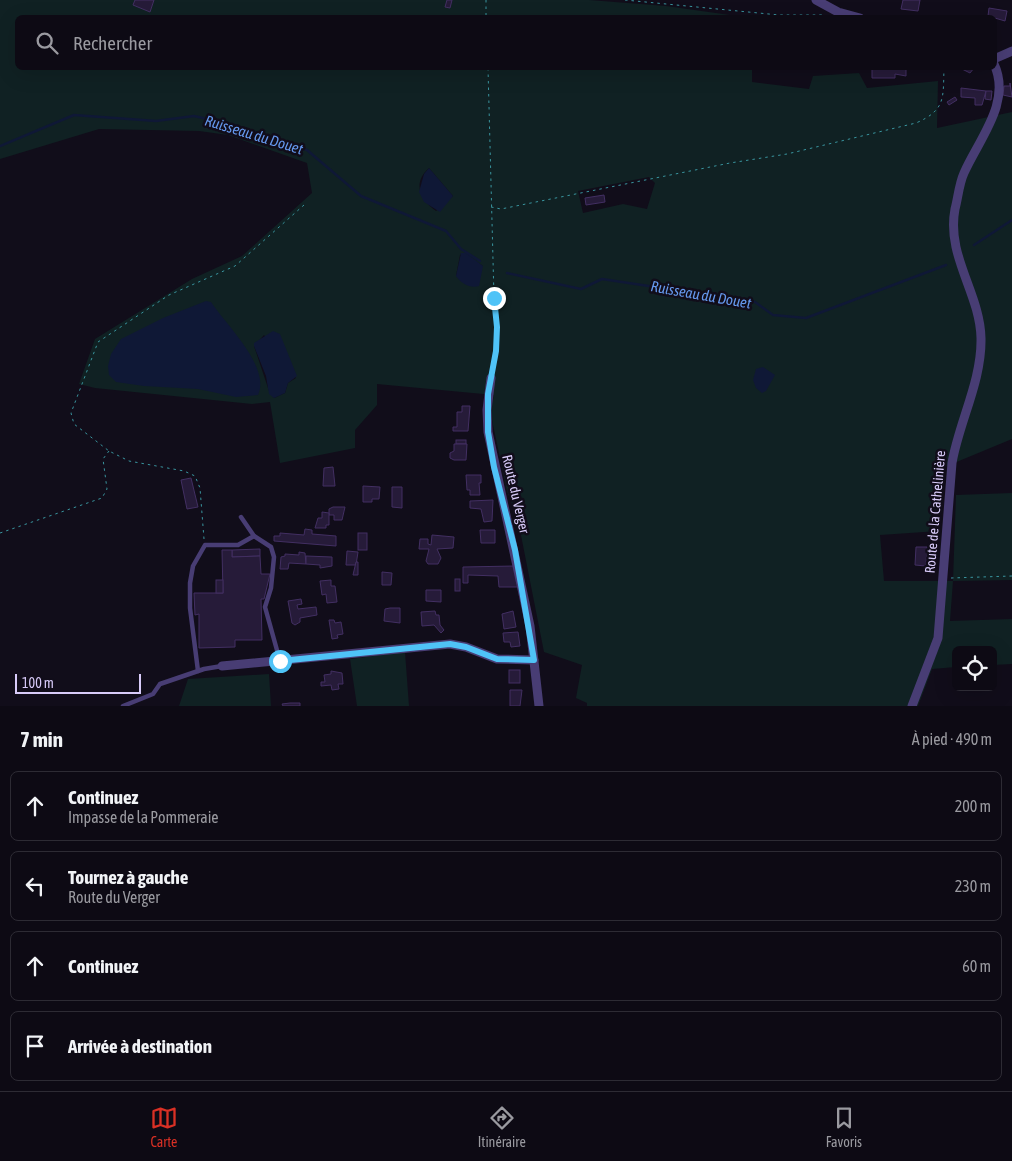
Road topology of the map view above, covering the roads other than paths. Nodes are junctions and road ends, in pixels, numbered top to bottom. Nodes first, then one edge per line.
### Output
1 (816, 0) edge
2 (849, 15) edge
3 (1012, 51) edge
4 (997, 58) edge
5 (996, 70) edge
6 (491, 378) road end
7 (241, 517) dead end
8 (254, 536) junction
9 (534, 660) junction
10 (280, 661) junction
11 (222, 666) joint
12 (198, 671) junction
13 (122, 706) edge
14 (539, 706) edge
15 (912, 706) edge

1 - 2 street
3 - 4 street
5 - 15 street, Route de la Cathelinière
6 - 9 street, Route du Verger
7 - 8 lane
8 - 10 lane
8 - 12 lane
9 - 10 street
9 - 14 street, Route du Verger
10 - 11 street
11 - 12 lane
12 - 13 lane

